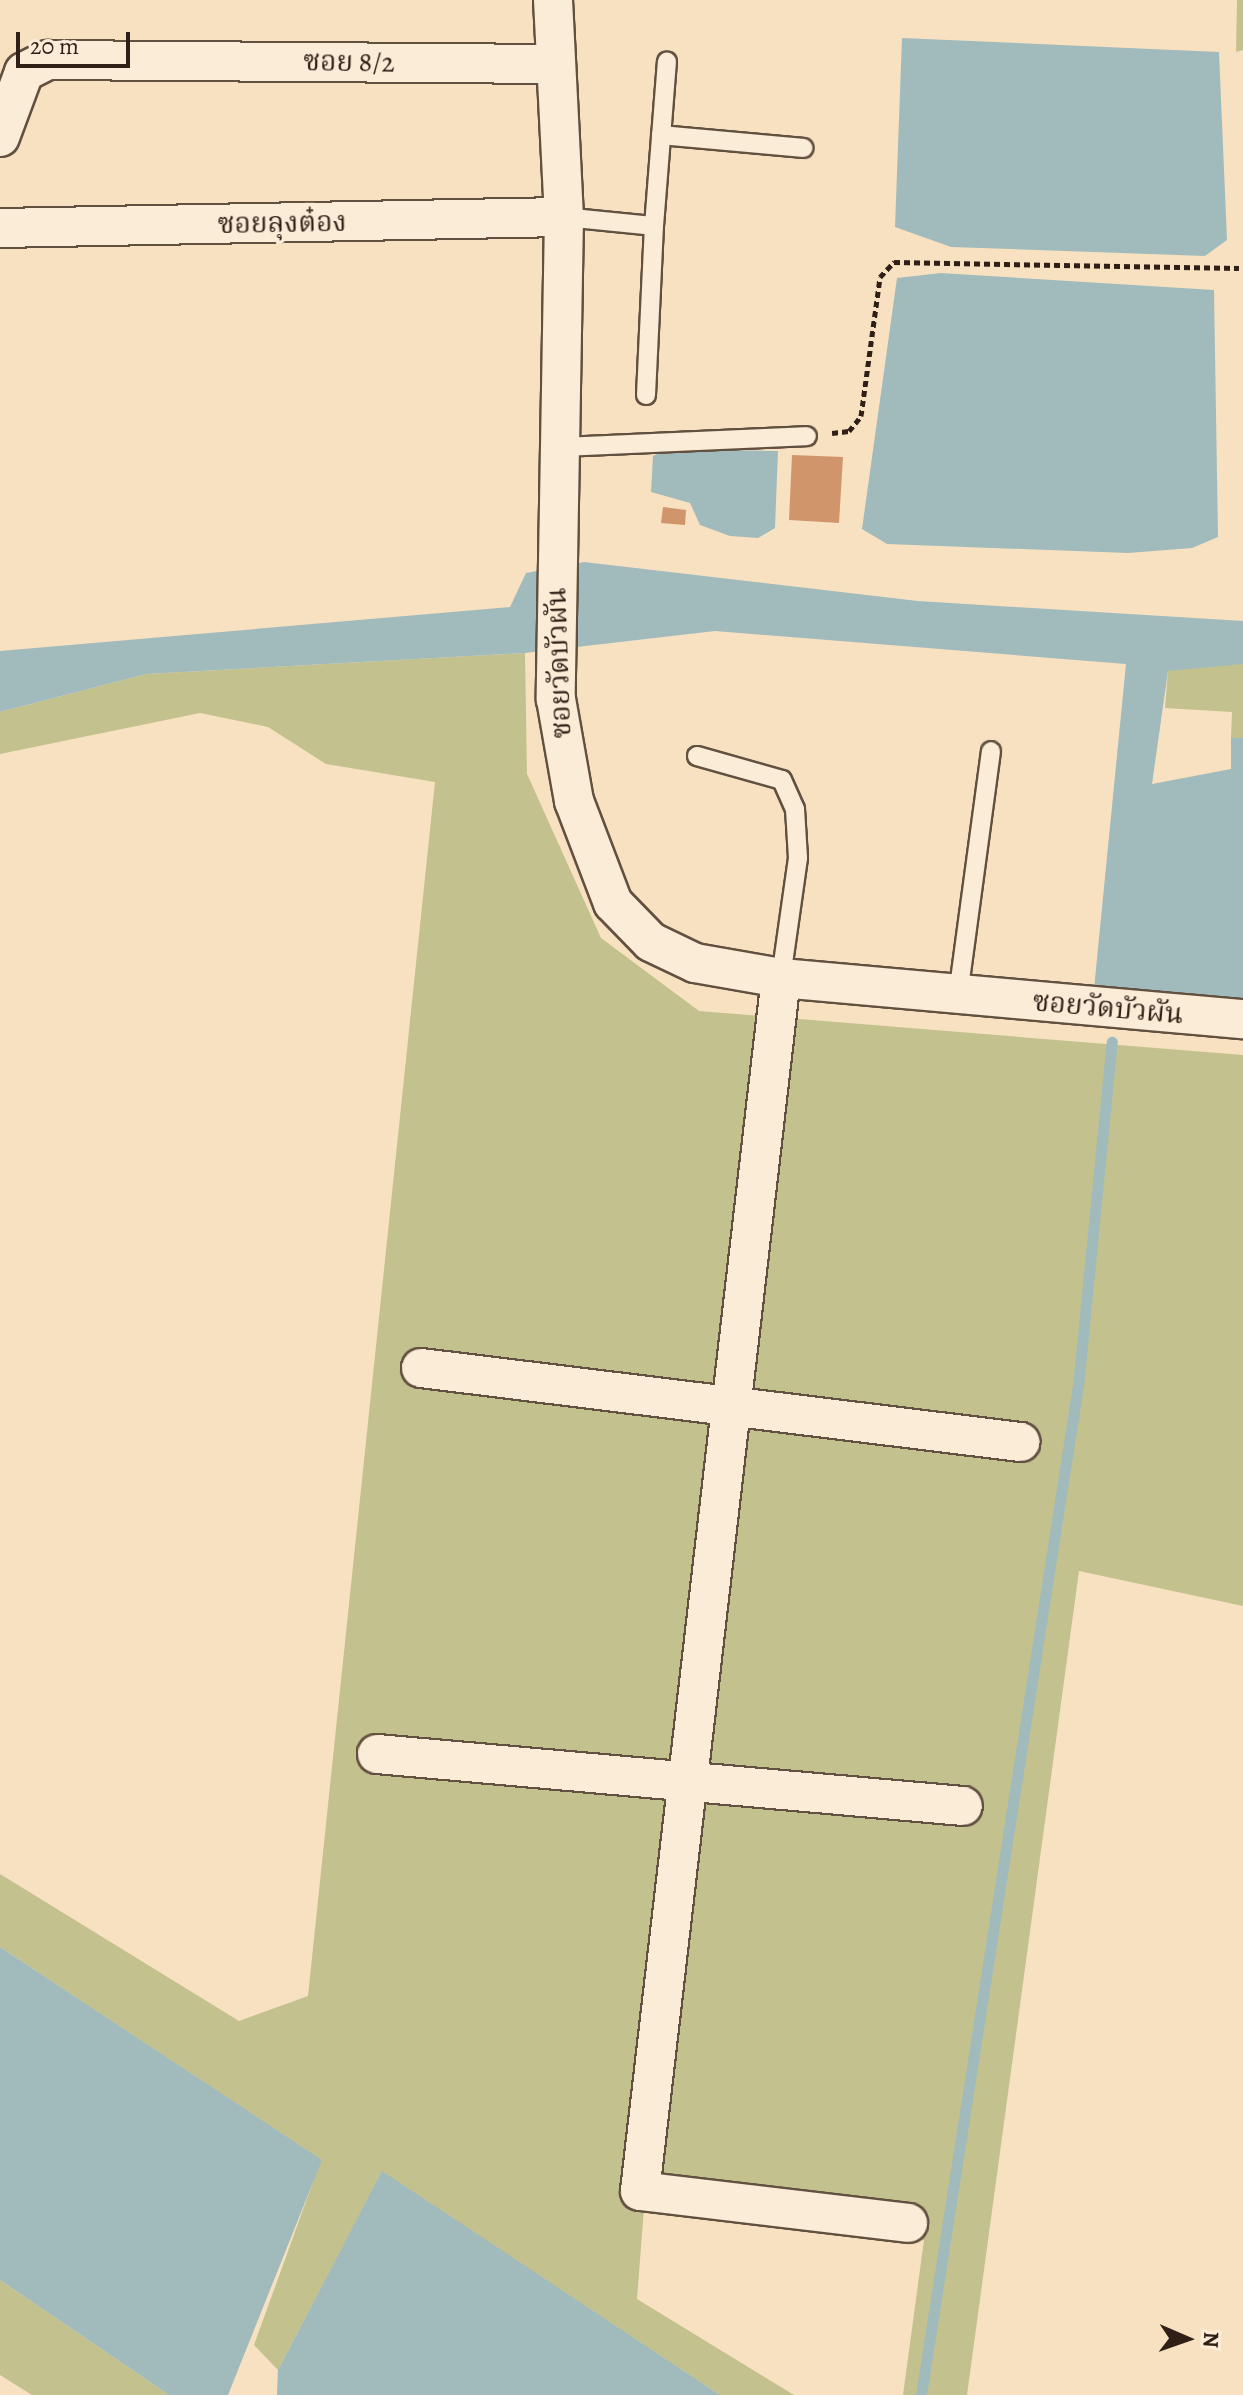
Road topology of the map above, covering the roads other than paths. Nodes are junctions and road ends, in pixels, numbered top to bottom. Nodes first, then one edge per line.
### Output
1 (553, 0) edge
2 (667, 62) dead end
3 (556, 64) junction
4 (661, 135) junction
5 (0, 137) edge
6 (803, 148) dead end
7 (564, 217) junction
8 (654, 226) junction
9 (0, 228) edge
10 (646, 395) dead end
11 (807, 436) road end
12 (560, 447) junction
13 (991, 751) dead end
14 (697, 756) dead end
15 (781, 978) junction
16 (958, 995) junction
17 (1243, 1019) edge
18 (421, 1368) dead end
19 (731, 1406) junction
20 (1020, 1442) dead end
21 (377, 1754) dead end
22 (687, 1781) junction
23 (963, 1806) dead end
24 (908, 2223) dead end

1 - 3 street, ซอยวัดบัวผัน
2 - 4 lane
3 - 5 street, ซอย 8/2
3 - 7 street, ซอยวัดบัวผัน
4 - 6 lane
4 - 8 lane
7 - 8 lane
7 - 9 street, ซอยลุงต๋อง
7 - 12 street, ซอยวัดบัวผัน
8 - 10 lane
11 - 12 lane
12 - 15 street, ซอยวัดบัวผัน
13 - 16 lane
14 - 15 lane
15 - 16 street, ซอยวัดบัวผัน
15 - 19 street
16 - 17 street, ซอยวัดบัวผัน
18 - 19 street
19 - 20 street
19 - 22 street
21 - 22 street
22 - 23 street
22 - 24 street

